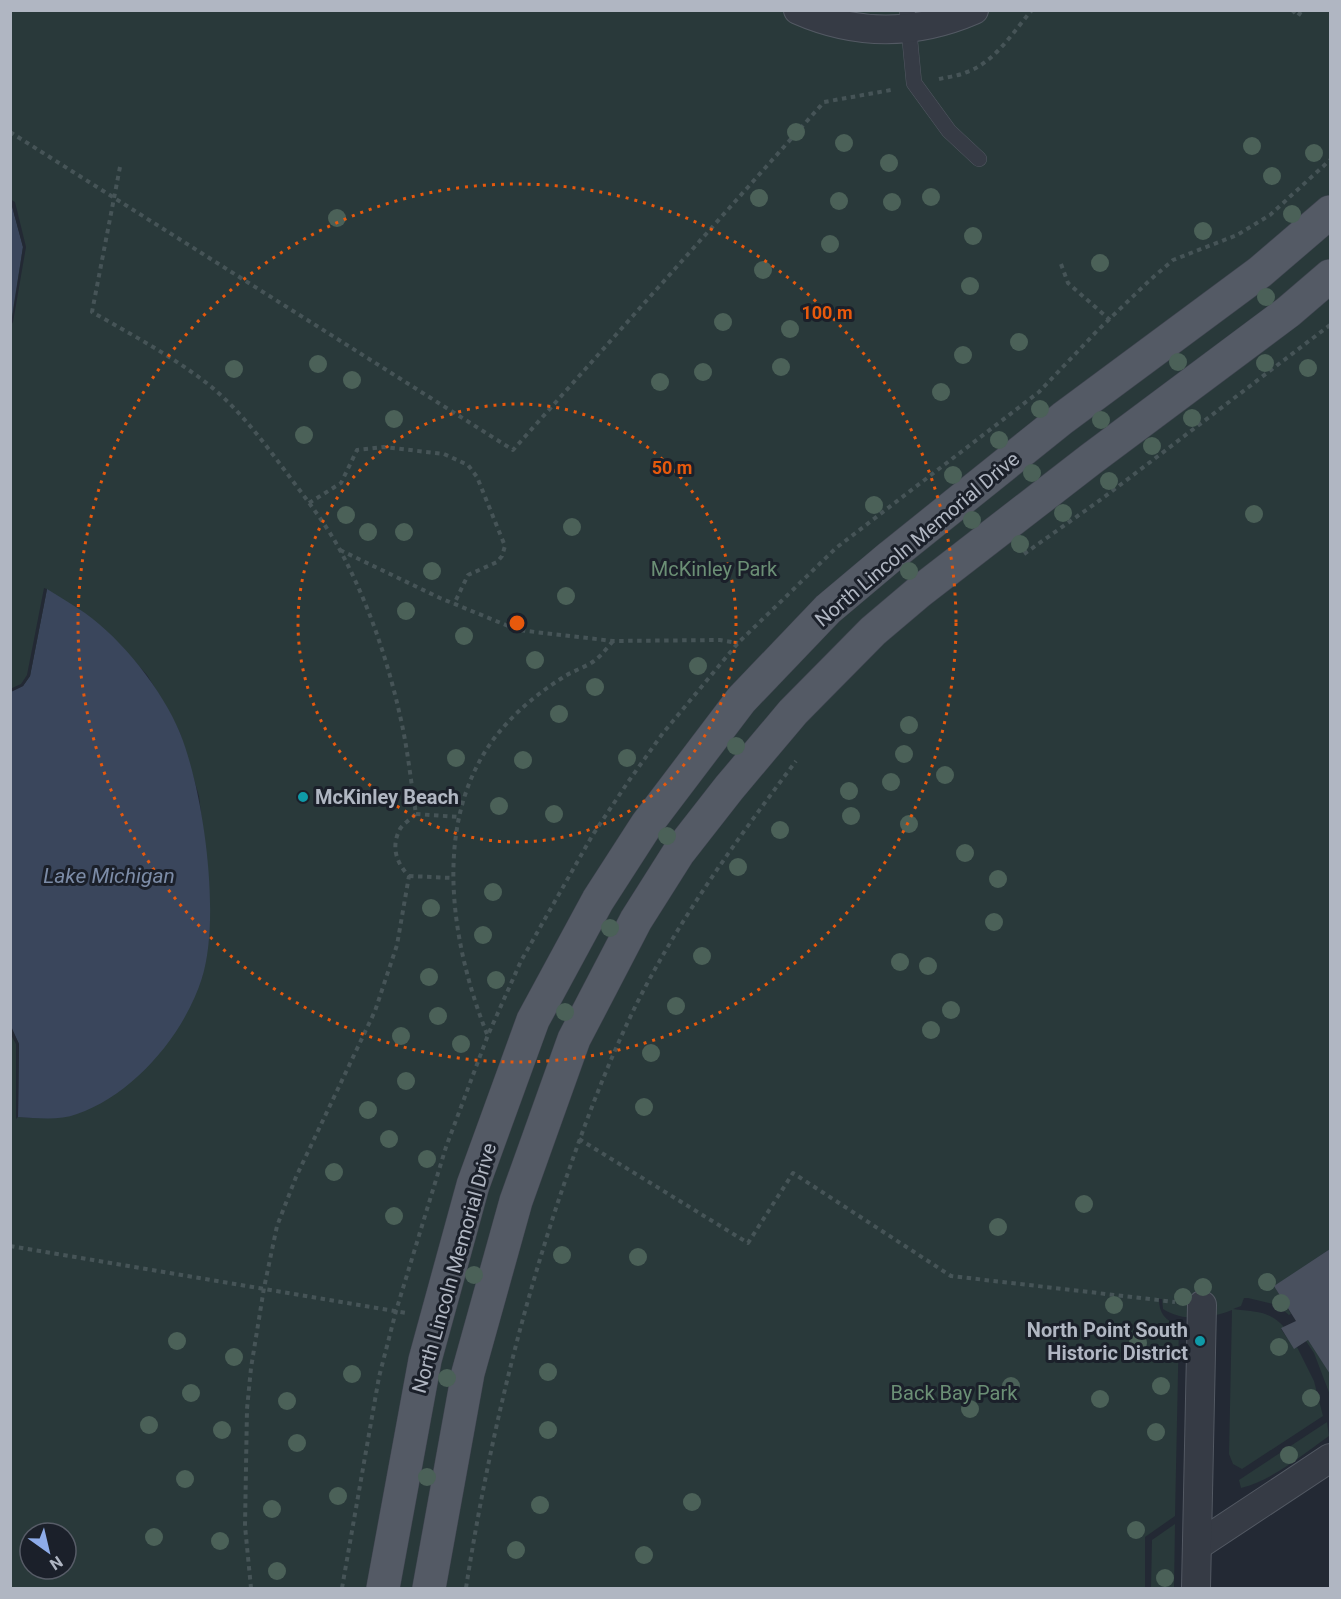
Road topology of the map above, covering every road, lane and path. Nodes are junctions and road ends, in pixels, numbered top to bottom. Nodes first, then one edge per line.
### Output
1 (798, 10) edge
2 (974, 10) edge
3 (1032, 10) edge
4 (1292, 10) edge
5 (1302, 10) edge
6 (909, 19) edge
7 (938, 79) dead end
8 (891, 90) dead end
9 (10, 132) edge
10 (979, 159) dead end
11 (120, 167) dead end
12 (114, 198) junction
13 (1330, 212) edge
14 (1061, 264) dead end
15 (1330, 276) edge
16 (1110, 320) dead end
17 (1330, 325) edge
18 (309, 503) junction
19 (340, 550) junction
20 (1016, 559) dead end
21 (454, 604) junction
22 (613, 641) junction
23 (738, 643) dead end
24 (800, 755) dead end
25 (416, 814) junction
26 (459, 818) junction
27 (409, 876) junction
28 (453, 878) junction
29 (488, 1035) dead end
30 (579, 1139) junction
31 (10, 1246) edge
32 (264, 1288) junction
33 (1202, 1305) joint
34 (436, 1320) junction
35 (1330, 1458) edge
36 (1197, 1546) junction
37 (251, 1588) edge
38 (383, 1588) edge
39 (429, 1588) edge
40 (466, 1588) edge
41 (1196, 1588) edge

1 - 6 street
2 - 6 street
3 - 7 path
4 - 5 path
6 - 10 lane
8 - 12 path
9 - 12 path
11 - 12 path
12 - 18 path
13 - 34 main road, North Lincoln Memorial Drive
14 - 16 path
15 - 39 main road, North Lincoln Memorial Drive
17 - 20 path
18 - 19 path
18 - 21 path
19 - 21 path
19 - 25 path
21 - 22 path
22 - 23 path
22 - 26 path
24 - 30 path
25 - 26 path
25 - 27 path
26 - 28 path
27 - 28 path
27 - 32 path
28 - 29 path
30 - 33 path
30 - 40 path
31 - 32 path
32 - 34 path
32 - 37 path
33 - 36 street
34 - 38 main road, North Lincoln Memorial Drive
35 - 36 street
36 - 41 street

